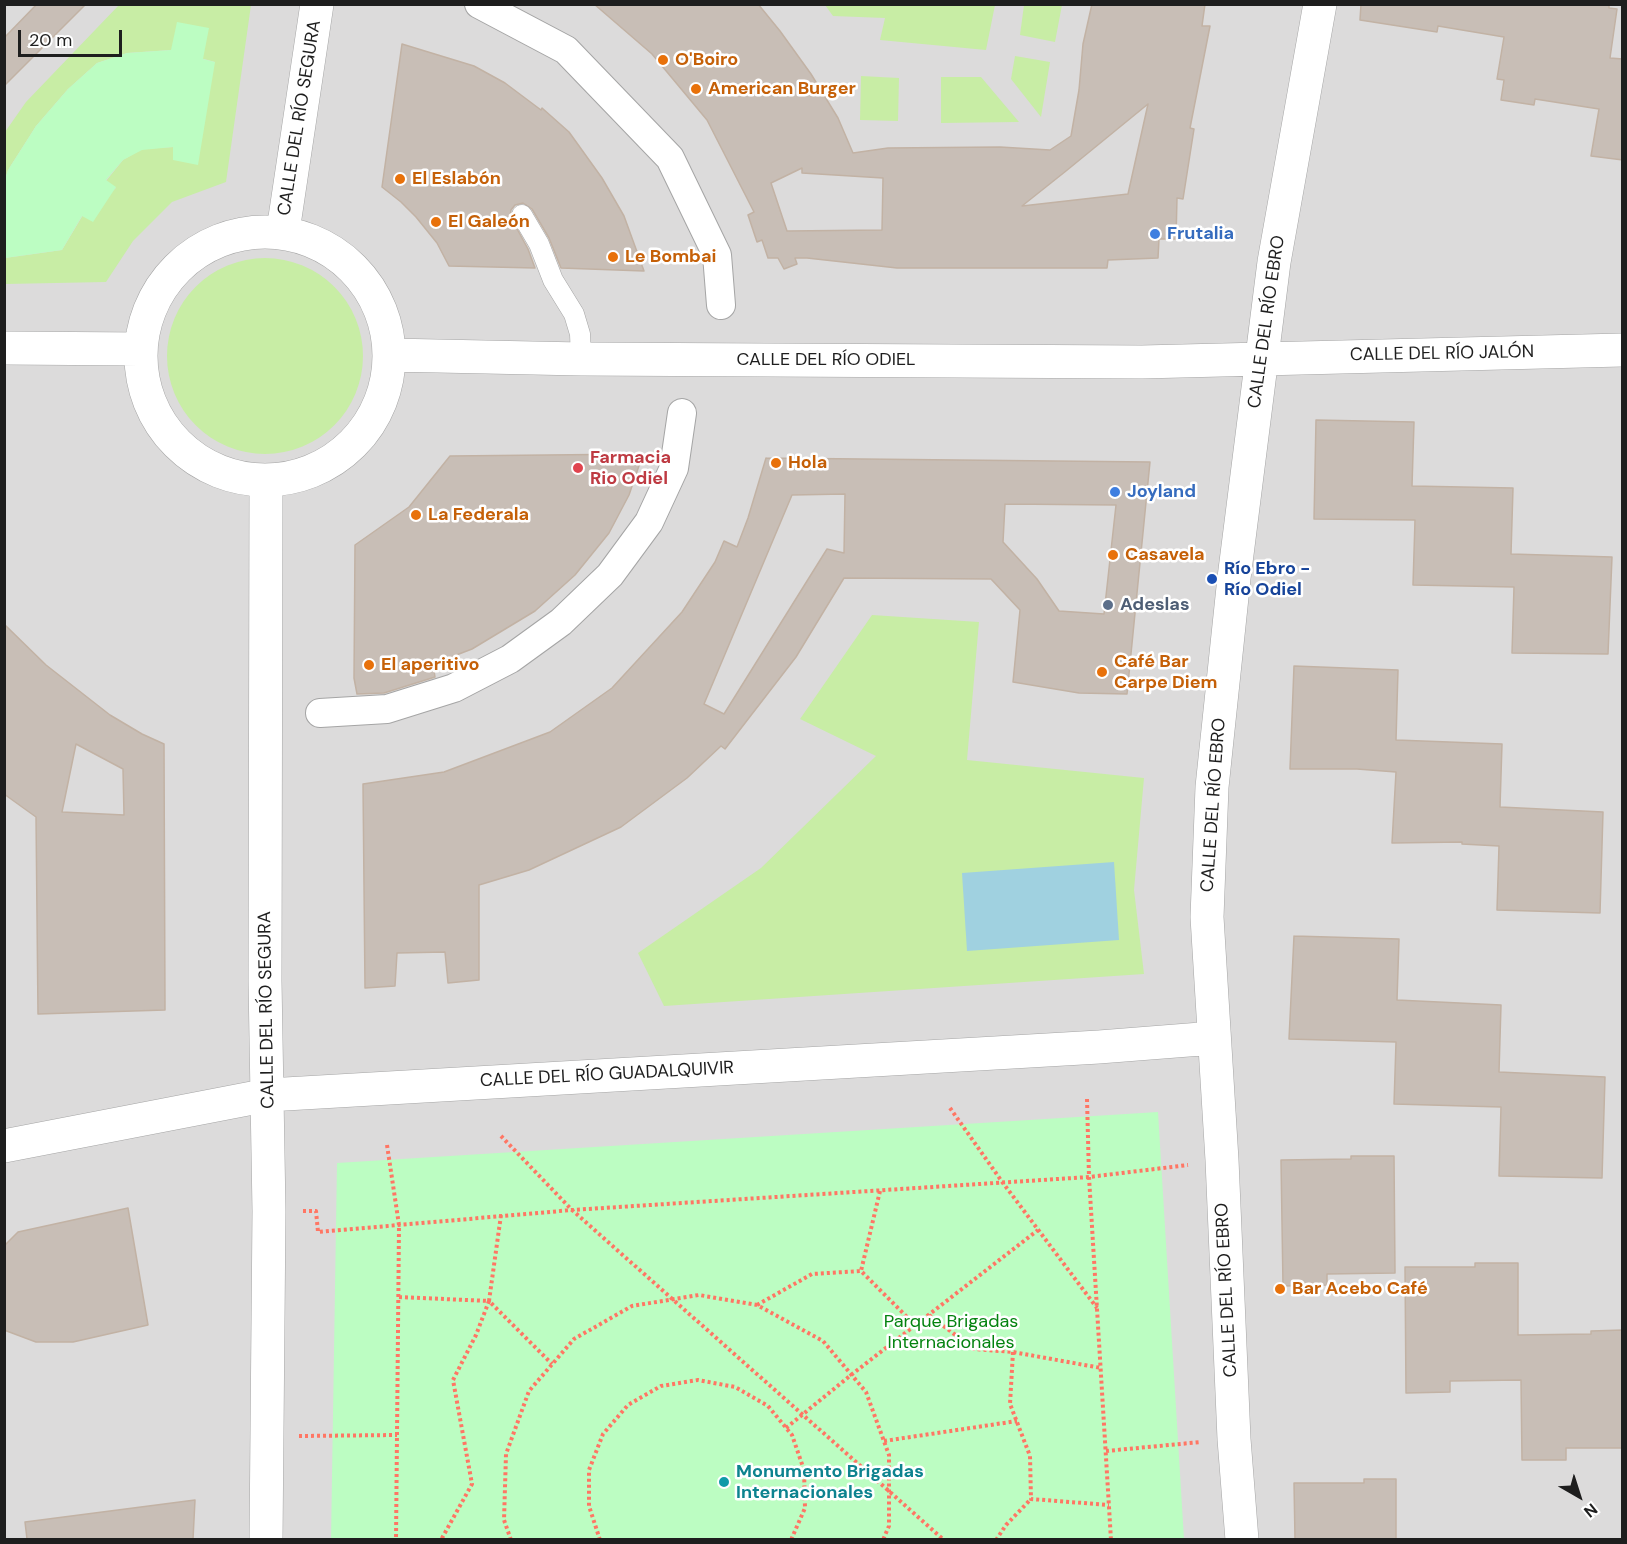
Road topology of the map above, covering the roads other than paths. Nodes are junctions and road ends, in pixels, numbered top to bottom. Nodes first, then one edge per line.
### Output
1 (317, 4) edge
2 (479, 4) edge
3 (1320, 4) edge
4 (522, 215) dead end
5 (282, 231) junction
6 (721, 305) dead end
7 (4, 348) edge
8 (140, 349) junction
9 (1623, 350) edge
10 (390, 355) junction
11 (581, 359) junction
12 (1262, 359) junction
13 (682, 413) dead end
14 (266, 481) junction
15 (320, 713) dead end
16 (1214, 1038) junction
17 (268, 1095) junction
18 (4, 1146) edge
19 (266, 1539) edge
20 (1242, 1539) edge

1 - 5 street, CALLE DEL RÍO SEGURA
2 - 6 street
3 - 12 street, CALLE DEL RÍO EBRO
4 - 11 lane
5 - 8 street
5 - 10 street
7 - 8 street
8 - 14 street
9 - 12 street, CALLE DEL RÍO JALÓN
10 - 11 street, CALLE DEL RÍO ODIEL
10 - 14 street
11 - 12 street, CALLE DEL RÍO ODIEL
12 - 16 street, CALLE DEL RÍO EBRO
13 - 15 street
14 - 17 street, CALLE DEL RÍO SEGURA
16 - 17 street, CALLE DEL RÍO GUADALQUIVIR
16 - 20 street, CALLE DEL RÍO EBRO
17 - 18 street, CALLE DEL RÍO GUADALQUIVIR
17 - 19 street, CALLE DEL RÍO SEGURA

